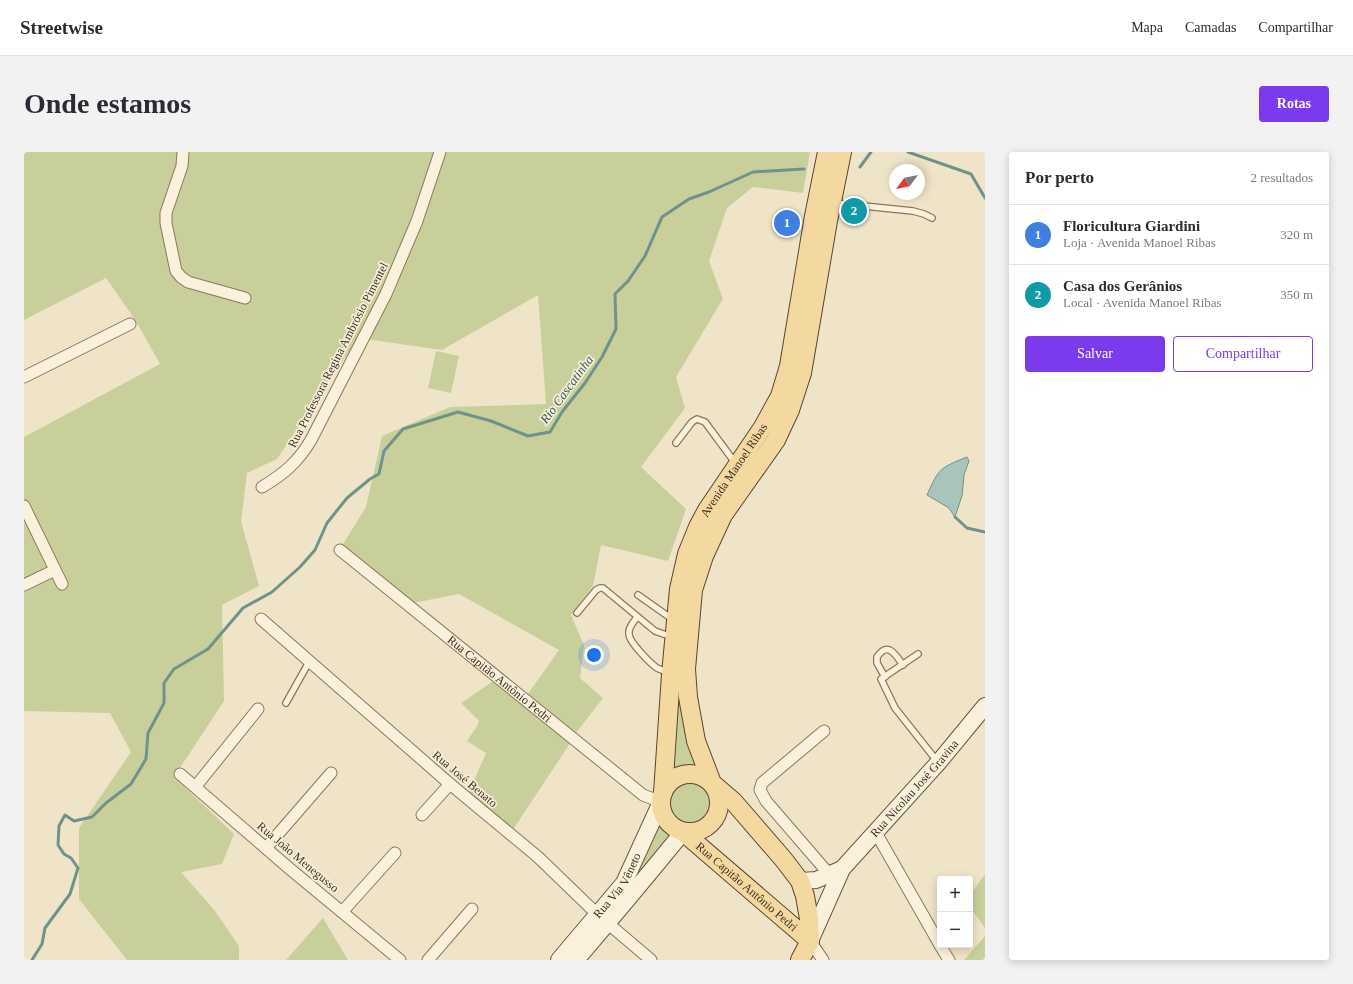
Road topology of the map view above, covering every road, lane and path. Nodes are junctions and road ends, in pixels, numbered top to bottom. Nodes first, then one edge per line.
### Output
1 (183, 152) edge
2 (440, 152) edge
3 (827, 152) edge
4 (842, 152) edge
5 (825, 197) junction
6 (821, 218) junction
7 (932, 218) dead end
8 (245, 298) dead end
9 (130, 324) dead end
10 (24, 377) edge
11 (676, 443) dead end
12 (737, 466) junction
13 (262, 487) dead end
14 (24, 506) edge
15 (340, 550) dead end
16 (55, 570) junction
17 (62, 584) dead end
18 (24, 585) edge
19 (638, 595) dead end
20 (577, 613) dead end
21 (637, 617) junction
22 (261, 619) dead end
23 (675, 630) junction
24 (918, 654) dead end
25 (309, 662) junction
26 (903, 665) junction
27 (671, 674) junction
28 (884, 677) junction
29 (286, 702) dead end
30 (258, 709) dead end
31 (984, 709) edge
32 (824, 731) dead end
33 (701, 757) junction
34 (938, 763) junction
35 (330, 773) dead end
36 (180, 774) dead end
37 (712, 783) junction
38 (450, 784) junction
39 (196, 786) junction
40 (662, 797) junction
41 (733, 801) junction
42 (422, 815) dead end
43 (683, 832) junction
44 (875, 832) junction
45 (266, 848) junction
46 (395, 853) dead end
47 (835, 872) junction
48 (800, 881) junction
49 (472, 908) dead end
50 (342, 912) junction
51 (602, 919) junction
52 (937, 940) edge
53 (810, 941) junction
54 (941, 948) edge
55 (946, 959) edge
56 (400, 960) edge
57 (428, 960) edge
58 (559, 960) edge
59 (576, 960) edge
60 (650, 960) edge
61 (800, 960) edge
62 (823, 960) edge

1 - 8 street
2 - 13 street, Rua Professora Regina Ambrósio Pimentel
3 - 5 main road, Avenida Manoel Ribas
4 - 5 main road, Avenida Manoel Ribas
5 - 6 main road, Avenida Manoel Ribas
5 - 7 lane
6 - 12 main road, Avenida Manoel Ribas
6 - 33 main road, Avenida Manoel Ribas
9 - 10 street
11 - 12 lane
12 - 23 main road, Avenida Manoel Ribas
14 - 16 street
15 - 40 street, Rua Capitão Antônio Pedri
16 - 17 street
16 - 18 street
19 - 23 lane
20 - 21 lane
21 - 23 lane
21 - 27 lane
22 - 25 street, Rua José Benato
23 - 27 main road, Avenida Manoel Ribas
24 - 26 lane
25 - 29 lane
25 - 38 street, Rua José Benato
26 - 28 lane
26 - 28 lane
27 - 40 main road, Avenida Manoel Ribas
28 - 34 lane
30 - 39 street
31 - 34 main road, Rua Nicolau José Gravina
32 - 47 street
33 - 37 main road, Avenida Manoel Ribas
33 - 41 main road, Avenida Manoel Ribas
34 - 44 main road, Rua Nicolau José Gravina
35 - 45 street
36 - 39 street, Rua João Menegusso
37 - 40 main road
37 - 41 main road, Avenida Manoel Ribas
37 - 43 main road
38 - 42 street
38 - 51 street, Rua José Benato
39 - 45 street, Rua João Menegusso
40 - 43 main road
40 - 51 main road, Rua Via Vêneto
41 - 48 main road, Avenida Manoel Ribas
43 - 51 main road, Rua Via Vêneto
43 - 53 main road, Rua Capitão Antônio Pedri
44 - 47 main road, Rua Nicolau José Gravina
44 - 52 street
45 - 50 street, Rua João Menegusso
46 - 50 street
47 - 48 main road, Rua Nicolau José Gravina
47 - 53 main road, Rua Nicolau José Gravina
48 - 53 main road, Avenida Manoel Ribas
49 - 57 street
50 - 56 street, Rua João Menegusso
51 - 58 main road, Rua Via Vêneto
51 - 59 main road, Rua Via Vêneto
51 - 60 street, Rua José Benato
53 - 61 main road
53 - 62 street
54 - 55 street

